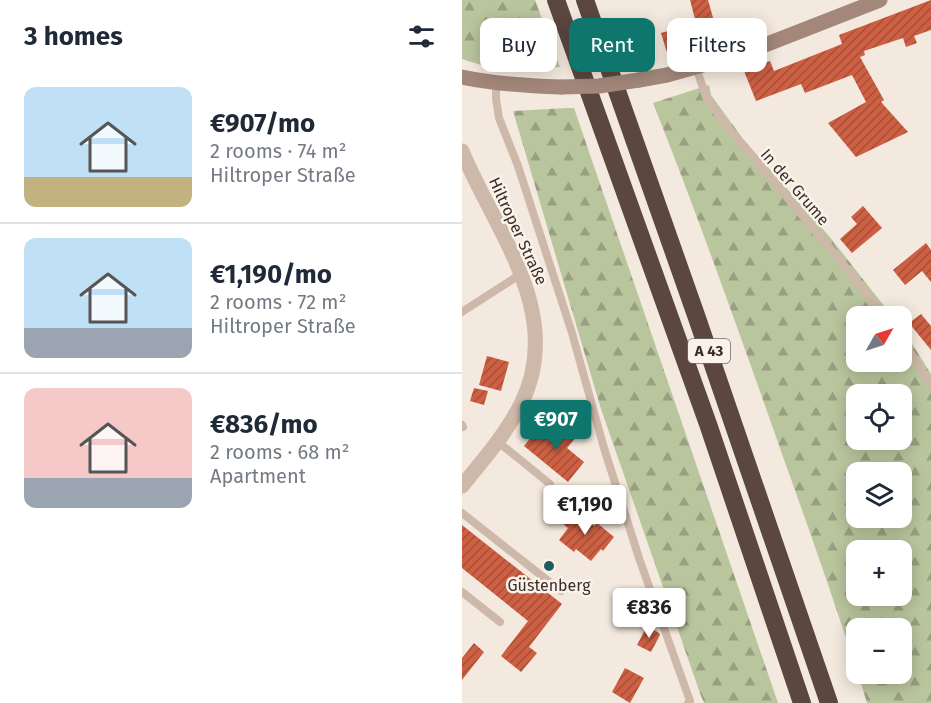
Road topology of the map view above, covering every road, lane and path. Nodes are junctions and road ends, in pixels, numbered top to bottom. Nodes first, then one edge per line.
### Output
1 (556, 0) edge
2 (585, 0) edge
3 (880, 0) edge
4 (767, 44) edge
5 (677, 72) edge
6 (697, 72) edge
7 (463, 81) edge
8 (496, 83) junction
9 (462, 151) edge
10 (522, 274) junction
11 (876, 306) edge
12 (462, 312) edge
13 (912, 355) edge
14 (931, 386) edge
15 (497, 441) junction
16 (550, 484) dead end
17 (462, 486) edge
18 (462, 513) edge
19 (561, 591) dead end
20 (462, 592) edge
21 (500, 622) dead end
22 (689, 702) edge
23 (801, 703) edge
24 (830, 703) edge

1 - 23 highway, A 43
2 - 24 highway, A 43
3 - 4 street
5 - 8 street, bridge
6 - 11 lane, In der Grume
7 - 8 street
8 - 22 lane
9 - 10 street, Hiltroper Straße
10 - 12 lane
10 - 15 street, Hiltroper Straße
13 - 14 lane
15 - 16 lane
15 - 17 street, Hiltroper Straße
18 - 19 lane
20 - 21 lane

